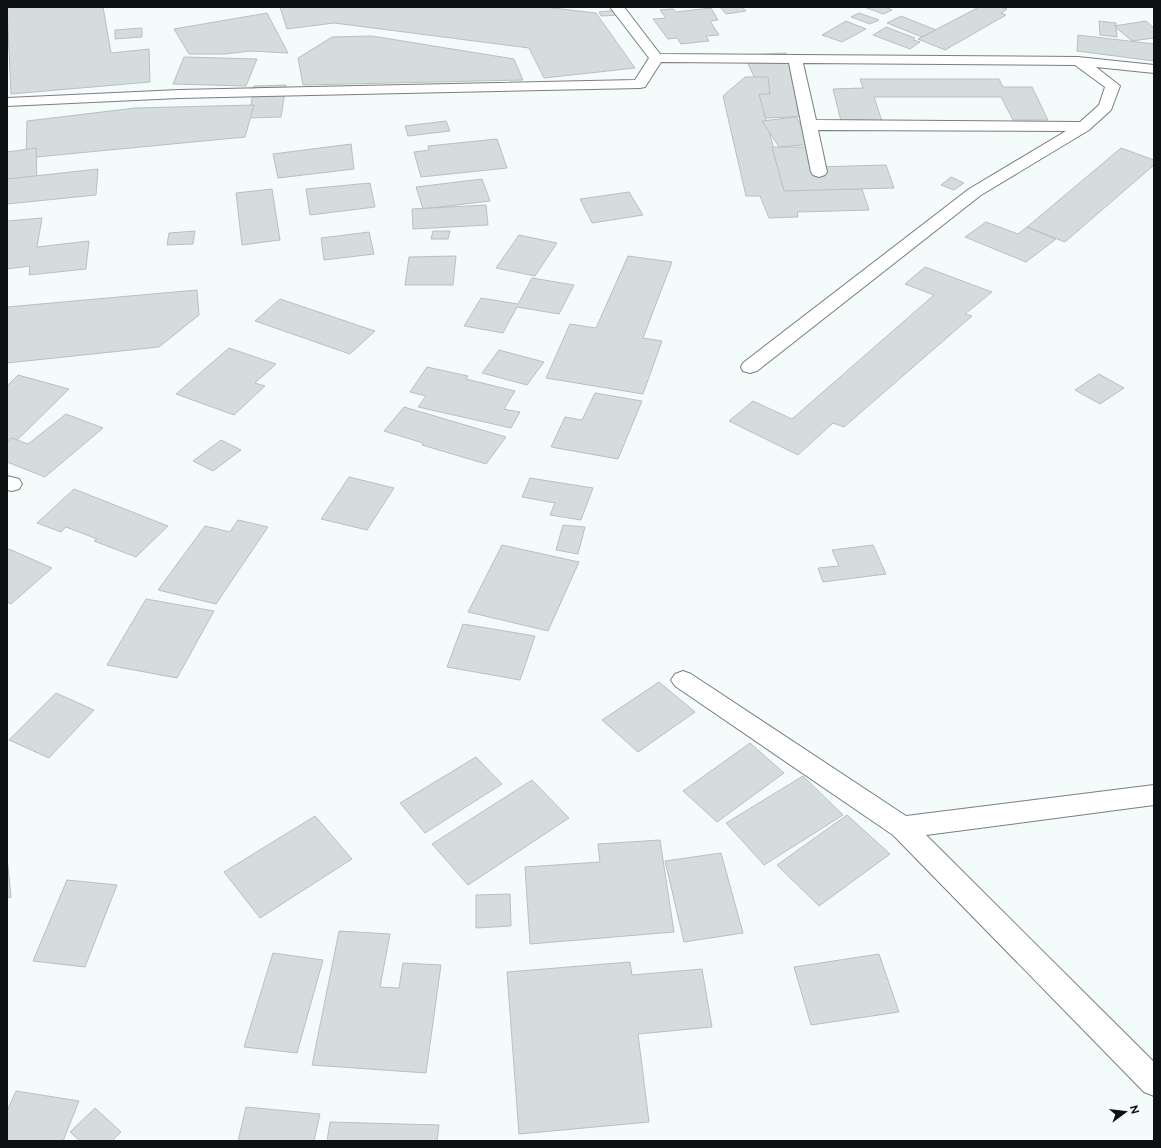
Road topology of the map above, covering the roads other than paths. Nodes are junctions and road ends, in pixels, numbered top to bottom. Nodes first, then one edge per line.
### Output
1 (617, 7) edge
2 (656, 58) junction
3 (795, 59) junction
4 (1077, 61) junction
5 (1154, 69) edge
6 (7, 102) edge
7 (809, 125) junction
8 (1084, 127) junction
9 (819, 172) dead end
10 (750, 366) dead end
11 (683, 680) dead end
12 (1154, 795) edge
13 (902, 827) junction
14 (1154, 1082) edge

1 - 2 street
2 - 3 street
2 - 6 street
3 - 4 street
3 - 7 street
4 - 5 street
4 - 8 street
7 - 8 street
7 - 9 street
8 - 10 street
11 - 13 street
12 - 13 street
13 - 14 street

